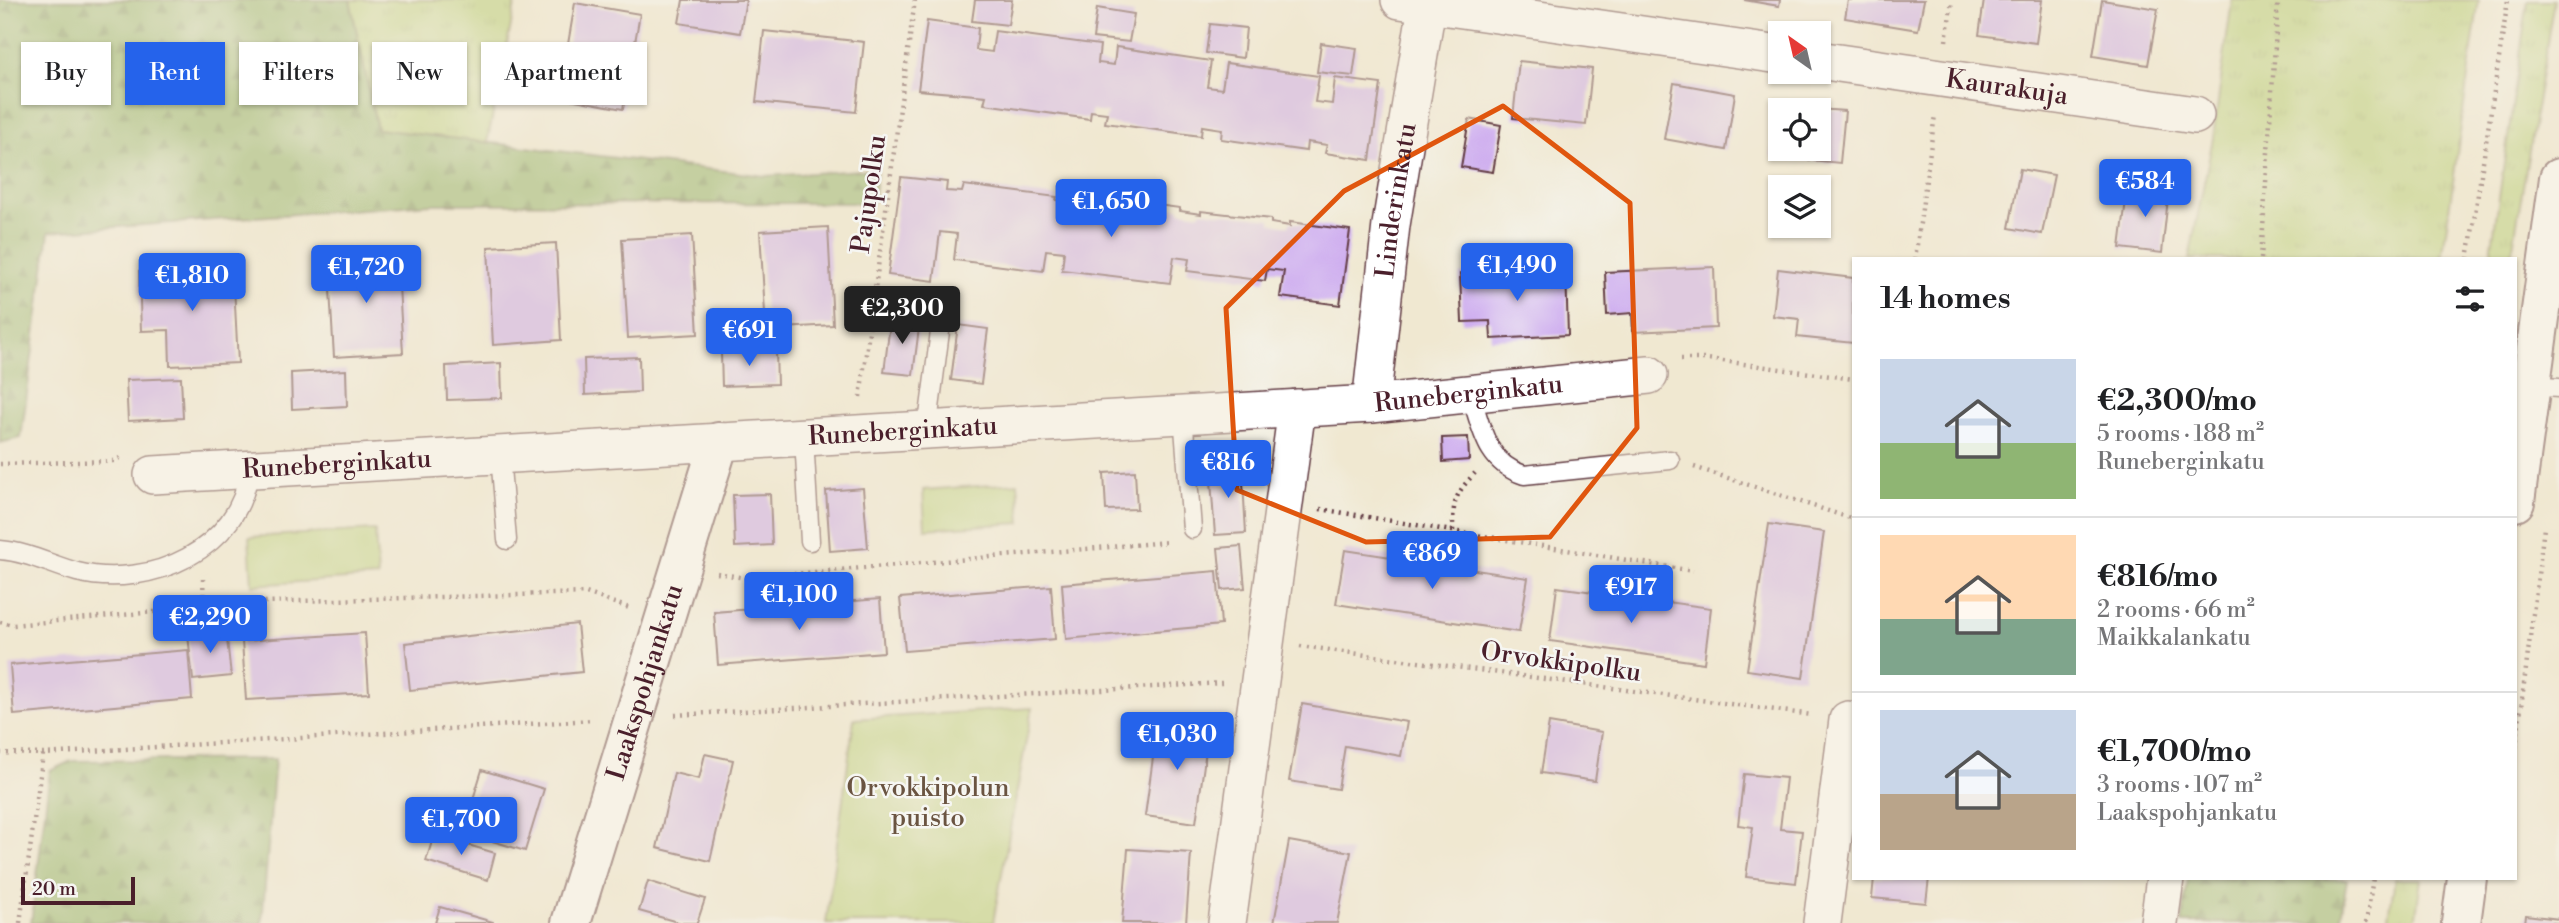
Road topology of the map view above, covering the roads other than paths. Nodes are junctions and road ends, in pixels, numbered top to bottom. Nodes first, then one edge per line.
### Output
1 (1418, 1) edge
2 (1768, 53) edge
3 (1831, 62) edge
4 (2195, 115) dead end
5 (2559, 178) edge
6 (941, 324) dead end
7 (1649, 374) dead end
8 (2544, 387) edge
9 (1471, 395) junction
10 (1371, 404) junction
11 (1297, 408) junction
12 (1183, 415) junction
13 (927, 431) junction
14 (804, 438) junction
15 (719, 442) junction
16 (500, 455) junction
17 (1670, 460) road end
18 (139, 465) road end
19 (249, 470) junction
20 (2530, 512) edge
21 (1192, 529) road end
22 (508, 540) dead end
23 (810, 541) dead end
24 (0, 550) edge
25 (1848, 720) road end
26 (2165, 880) edge
27 (2467, 880) edge
28 (571, 923) edge
29 (1227, 923) edge
30 (1822, 923) edge
31 (2159, 923) edge
32 (2461, 923) edge

1 - 2 street
1 - 10 street, Linderinkatu
3 - 4 street, Kaurakuja
5 - 8 street
6 - 13 lane
7 - 9 street, Runeberginkatu
8 - 20 street
9 - 10 street, Runeberginkatu
9 - 17 lane
10 - 11 street, Runeberginkatu
11 - 12 street, Runeberginkatu
11 - 29 street
12 - 13 street, Runeberginkatu
12 - 21 lane
13 - 14 street, Runeberginkatu
14 - 15 street, Runeberginkatu
14 - 23 lane
15 - 16 street, Runeberginkatu
15 - 28 street, Laakspohjankatu
16 - 19 street, Runeberginkatu
16 - 22 lane
18 - 19 street, Runeberginkatu
19 - 24 lane
25 - 30 street
26 - 31 street
27 - 32 street

